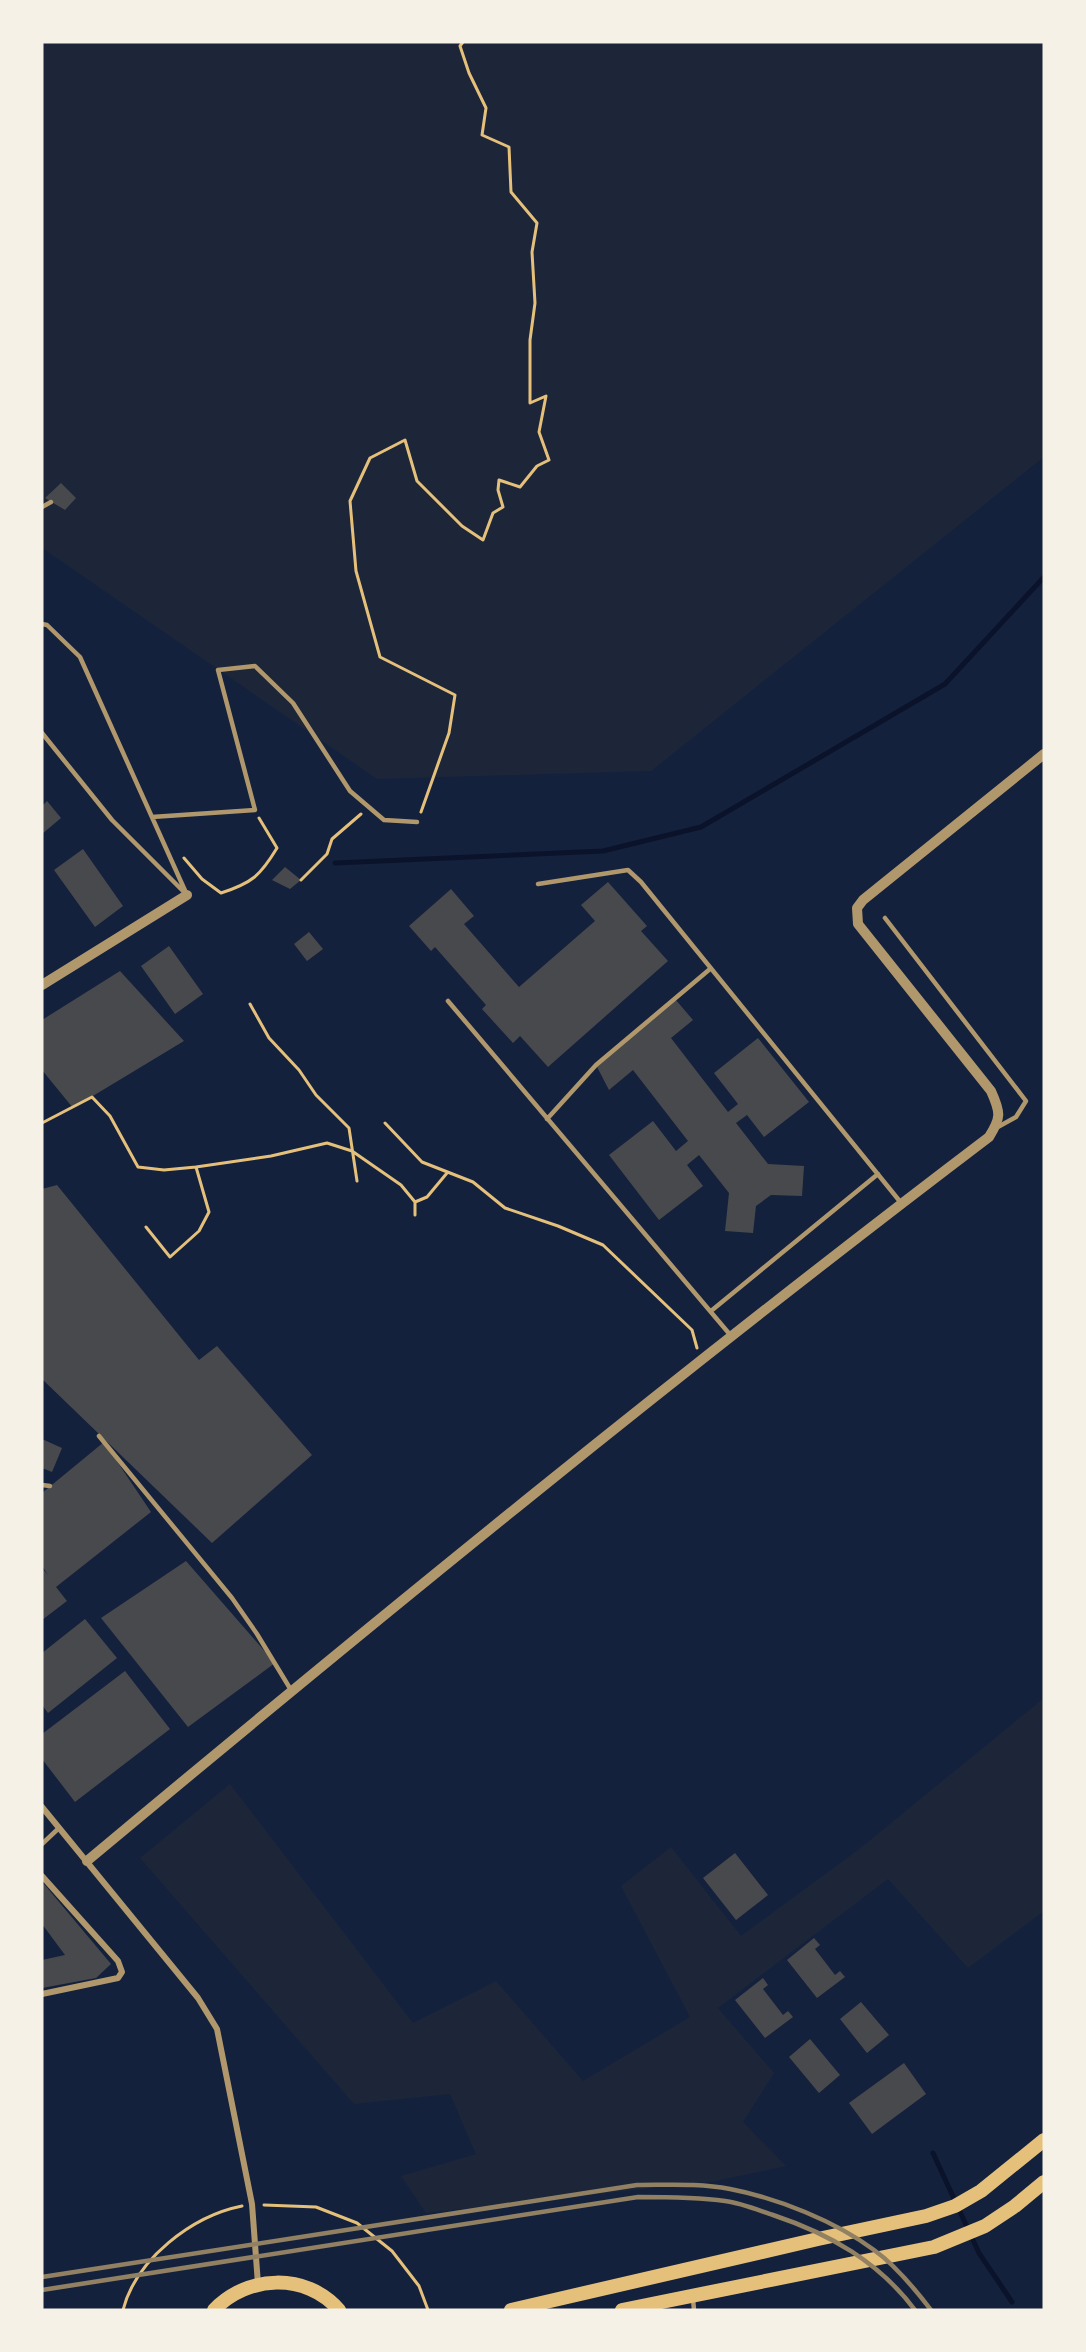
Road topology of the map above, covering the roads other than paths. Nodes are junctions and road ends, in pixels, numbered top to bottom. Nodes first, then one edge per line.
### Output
1 (51, 502) dead end
2 (42, 507) edge
3 (42, 624) edge
4 (42, 733) edge
5 (1044, 754) edge
6 (152, 817) junction
7 (417, 822) road end
8 (538, 884) dead end
9 (187, 895) junction
10 (885, 918) dead end
11 (710, 969) junction
12 (42, 985) edge
13 (448, 1000) dead end
14 (547, 1119) junction
15 (994, 1128) junction
16 (878, 1174) junction
17 (902, 1204) junction
18 (711, 1311) junction
19 (732, 1337) junction
20 (99, 1436) dead end
21 (42, 1485) edge
22 (50, 1486) dead end
23 (291, 1690) junction
24 (42, 1807) edge
25 (59, 1828) junction
26 (42, 1844) edge
27 (87, 1861) junction
28 (42, 1876) edge
29 (42, 1994) edge
30 (1044, 2140) edge
31 (1044, 2182) edge
32 (258, 2284) junction
33 (693, 2303) edge
34 (340, 2309) edge
35 (214, 2310) edge
36 (511, 2310) edge
37 (622, 2310) edge

1 - 2 lane
3 - 6 lane
4 - 9 lane
5 - 15 street
6 - 7 lane
6 - 9 lane
8 - 11 lane
9 - 12 street
10 - 15 lane
11 - 14 lane
11 - 16 lane
13 - 14 lane
14 - 18 lane
15 - 17 street
16 - 17 lane
16 - 18 lane
17 - 19 street
18 - 19 lane
19 - 23 street
20 - 23 lane
21 - 22 lane
23 - 27 street
24 - 25 street
25 - 26 lane
25 - 27 street
27 - 32 street
28 - 29 street
30 - 36 main road
31 - 33 main road
32 - 34 main road
32 - 35 main road
33 - 37 main road

